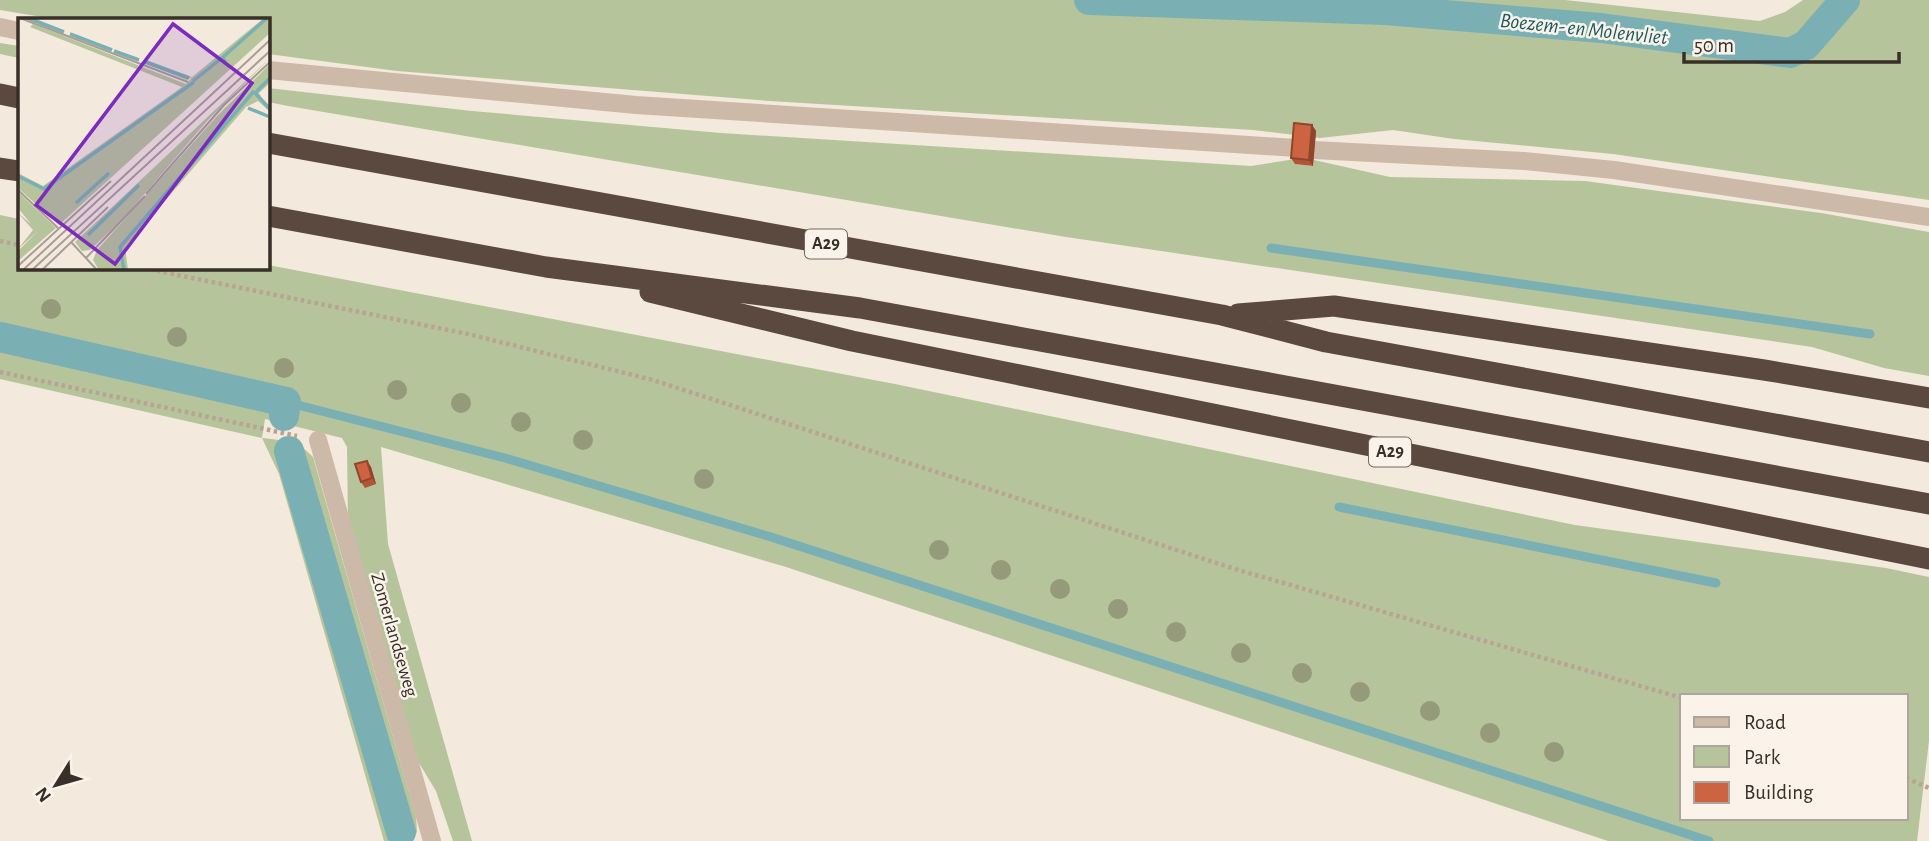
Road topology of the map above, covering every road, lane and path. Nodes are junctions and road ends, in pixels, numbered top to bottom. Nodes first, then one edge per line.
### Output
1 (0, 27) edge
2 (18, 31) edge
3 (270, 71) edge
4 (0, 94) edge
5 (18, 98) edge
6 (270, 143) edge
7 (0, 168) edge
8 (18, 171) edge
9 (270, 216) edge
10 (1929, 217) edge
11 (0, 241) edge
12 (18, 245) edge
13 (546, 267) junction
14 (153, 270) edge
15 (1222, 315) junction
16 (0, 372) edge
17 (1929, 398) edge
18 (318, 440) joint
19 (1929, 452) edge
20 (1929, 504) edge
21 (1929, 559) edge
22 (1680, 697) edge
23 (1908, 779) edge
24 (1929, 788) edge
25 (432, 841) edge

1 - 2 street
3 - 10 street
4 - 5 highway
6 - 15 highway, A29
7 - 8 highway
9 - 13 highway, A29
11 - 12 path
13 - 20 highway, A29
13 - 21 highway, A29
14 - 22 path
15 - 17 highway, A29
15 - 19 highway, A29
16 - 18 path
18 - 25 street, Zomerlandseweg
23 - 24 path

